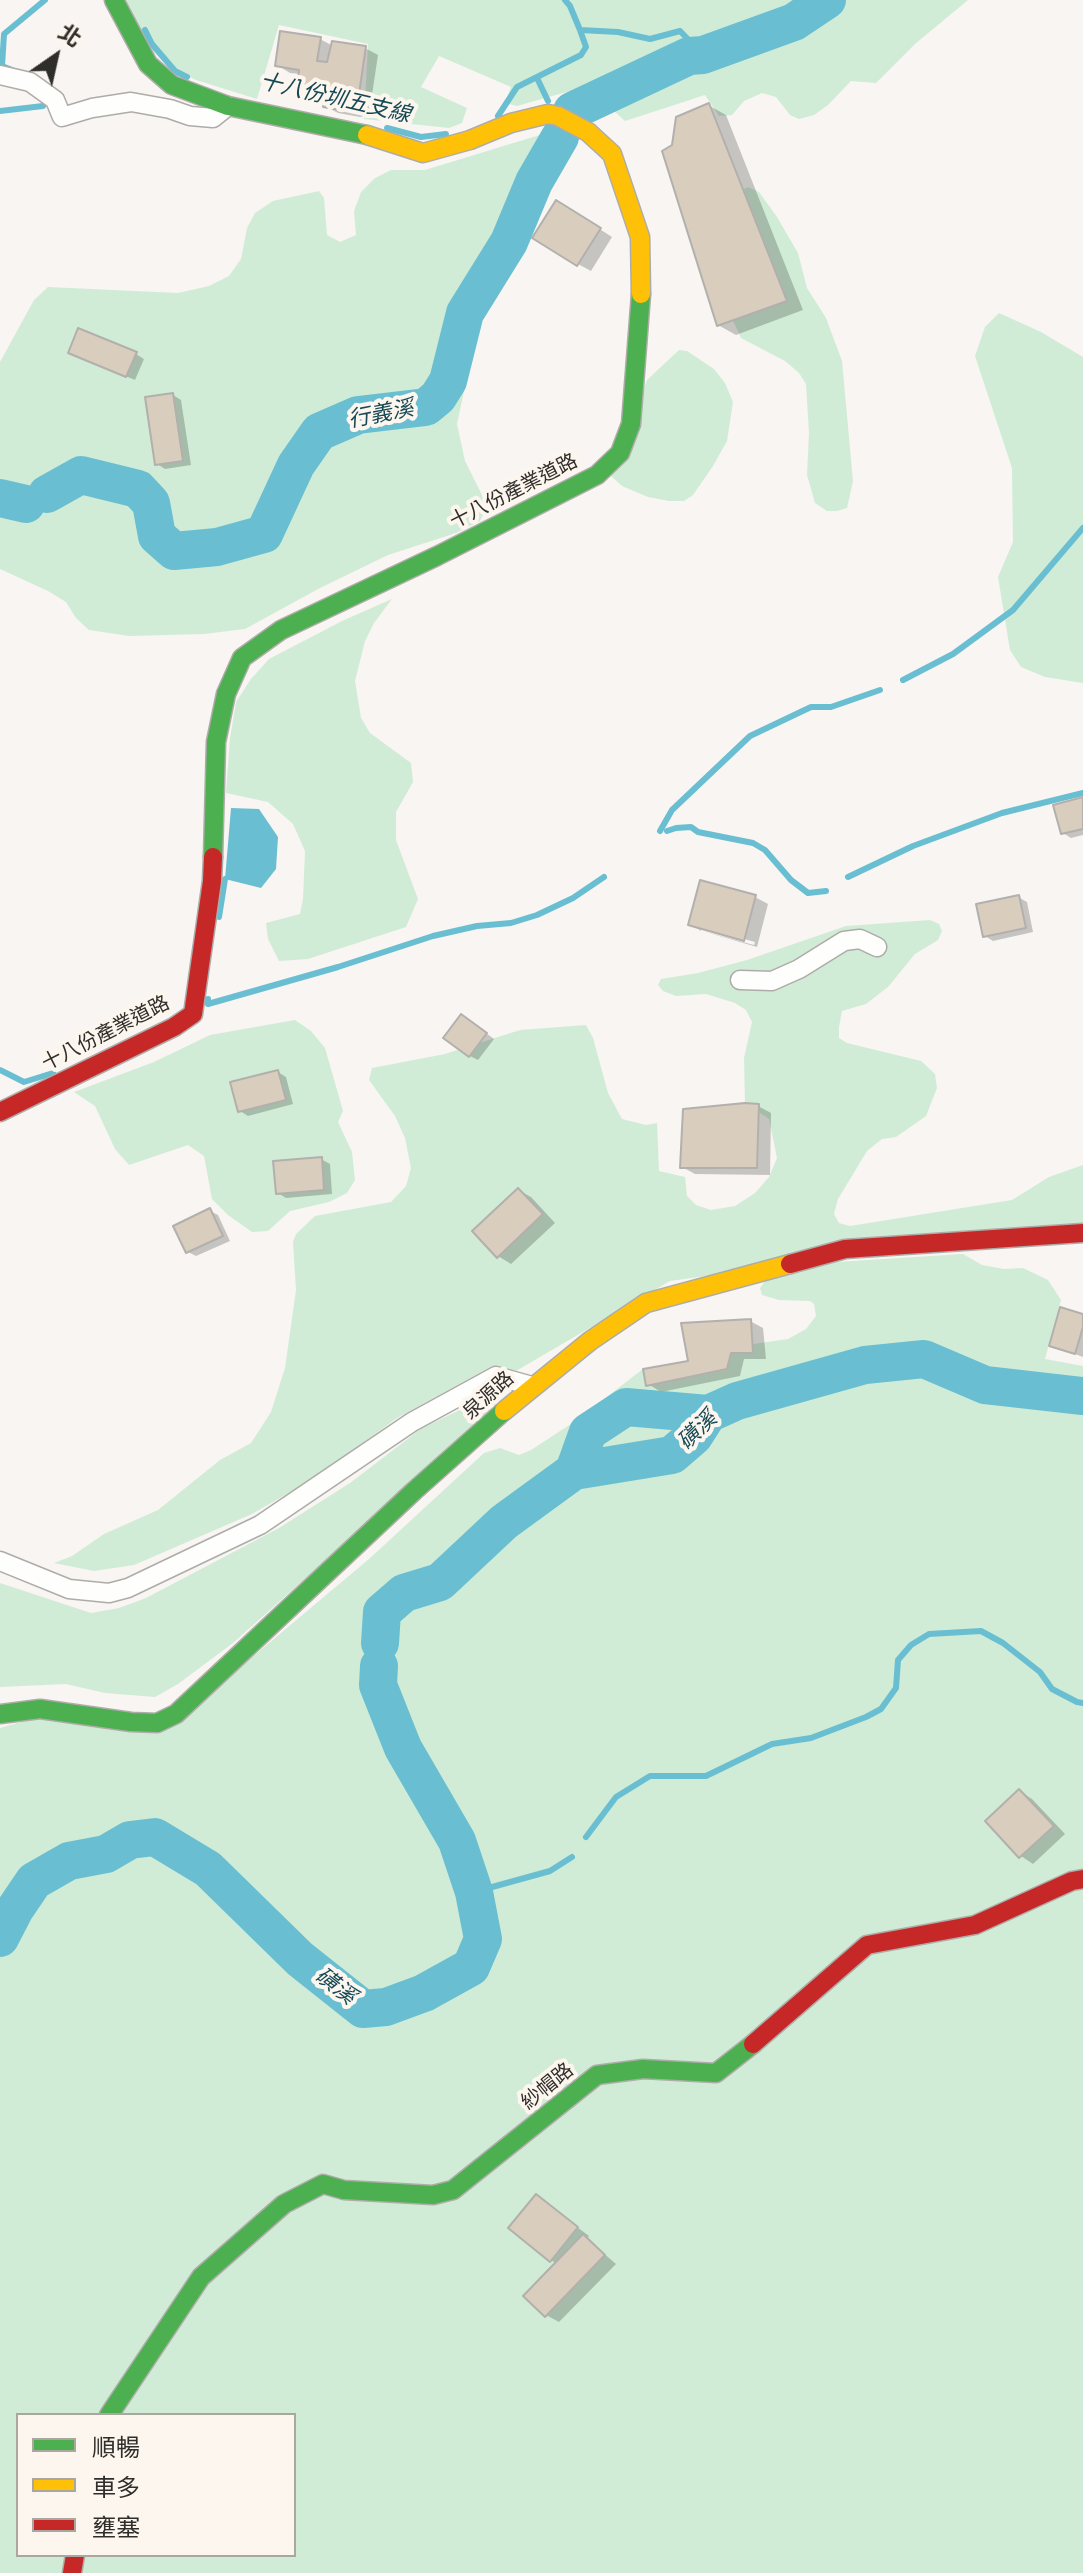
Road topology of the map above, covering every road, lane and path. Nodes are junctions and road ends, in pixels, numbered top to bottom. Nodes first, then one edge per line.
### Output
1 (114, 0) edge
2 (0, 75) edge
3 (228, 106) junction
4 (877, 947) dead end
5 (740, 980) dead end
6 (0, 1112) edge
7 (1083, 1233) edge
8 (532, 1386) junction
9 (0, 1561) edge
10 (0, 1714) edge
11 (1083, 1879) edge
12 (110, 2413) edge

1 - 3 street, 十八份產業道路
2 - 3 street
3 - 6 street, 十八份產業道路
4 - 5 street
7 - 8 street, 泉源路
8 - 9 street
8 - 10 street, 泉源路
11 - 12 street, 紗帽路

